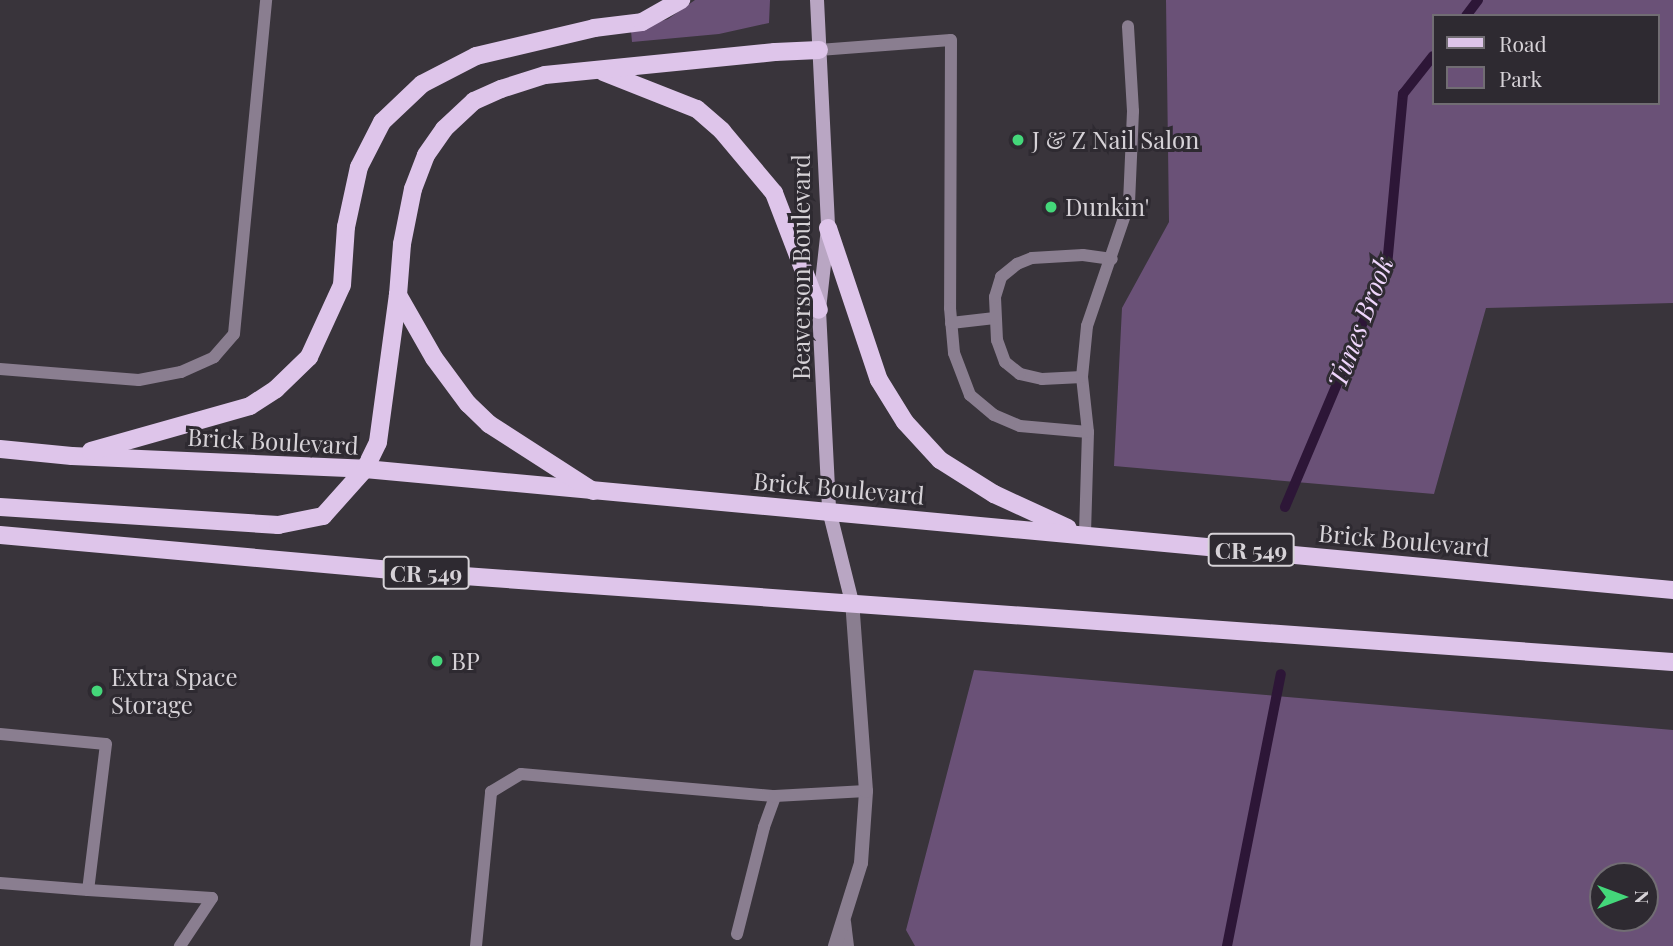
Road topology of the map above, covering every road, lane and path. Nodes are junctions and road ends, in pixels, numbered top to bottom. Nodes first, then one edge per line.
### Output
1 (681, 0) edge
2 (817, 0) edge
3 (265, 1) edge
4 (1128, 26) dead end
5 (819, 50) junction
6 (600, 71) junction
7 (828, 228) junction
8 (1112, 259) junction
9 (398, 295) junction
10 (819, 310) junction
11 (995, 318) junction
12 (951, 323) junction
13 (0, 369) edge
14 (1082, 377) junction
15 (1088, 432) junction
16 (0, 449) edge
17 (72, 456) junction
18 (365, 469) junction
19 (596, 493) junction
20 (0, 507) edge
21 (830, 510) junction
22 (1083, 534) junction
23 (0, 536) edge
24 (1673, 590) edge
25 (852, 602) junction
26 (1673, 662) edge
27 (0, 734) edge
28 (866, 791) junction
29 (775, 796) junction
30 (0, 883) edge
31 (88, 890) junction
32 (845, 922) junction
33 (737, 934) dead end
34 (180, 946) edge
35 (476, 946) edge
36 (835, 946) edge
37 (848, 946) edge

1 - 17 main road
2 - 5 main road, Beaverson Boulevard
3 - 13 lane
4 - 8 lane
5 - 6 main road
5 - 7 main road, Beaverson Boulevard
5 - 12 lane
6 - 9 main road
6 - 10 main road
7 - 10 main road, Beaverson Boulevard
7 - 22 main road
8 - 11 lane
8 - 14 lane
9 - 18 main road
9 - 19 main road
10 - 21 main road, Beaverson Boulevard
11 - 12 lane
11 - 14 lane
12 - 15 lane
14 - 15 lane
15 - 22 lane
16 - 17 main road, Brick Boulevard / CR 549
17 - 18 main road, Brick Boulevard / CR 549
18 - 19 main road, Brick Boulevard / CR 549
18 - 20 main road
19 - 21 main road, Brick Boulevard / CR 549
21 - 22 main road, Brick Boulevard / CR 549
21 - 25 main road, Beaverson Boulevard
22 - 24 main road, Brick Boulevard / CR 549
23 - 25 main road, CR 549
25 - 26 main road, CR 549
25 - 28 street, Beaverson Boulevard
27 - 31 lane
28 - 29 lane
28 - 32 street, Beaverson Boulevard
29 - 33 lane
29 - 35 lane
30 - 31 lane
31 - 34 lane
32 - 36 street, Beaverson Boulevard
32 - 37 lane

